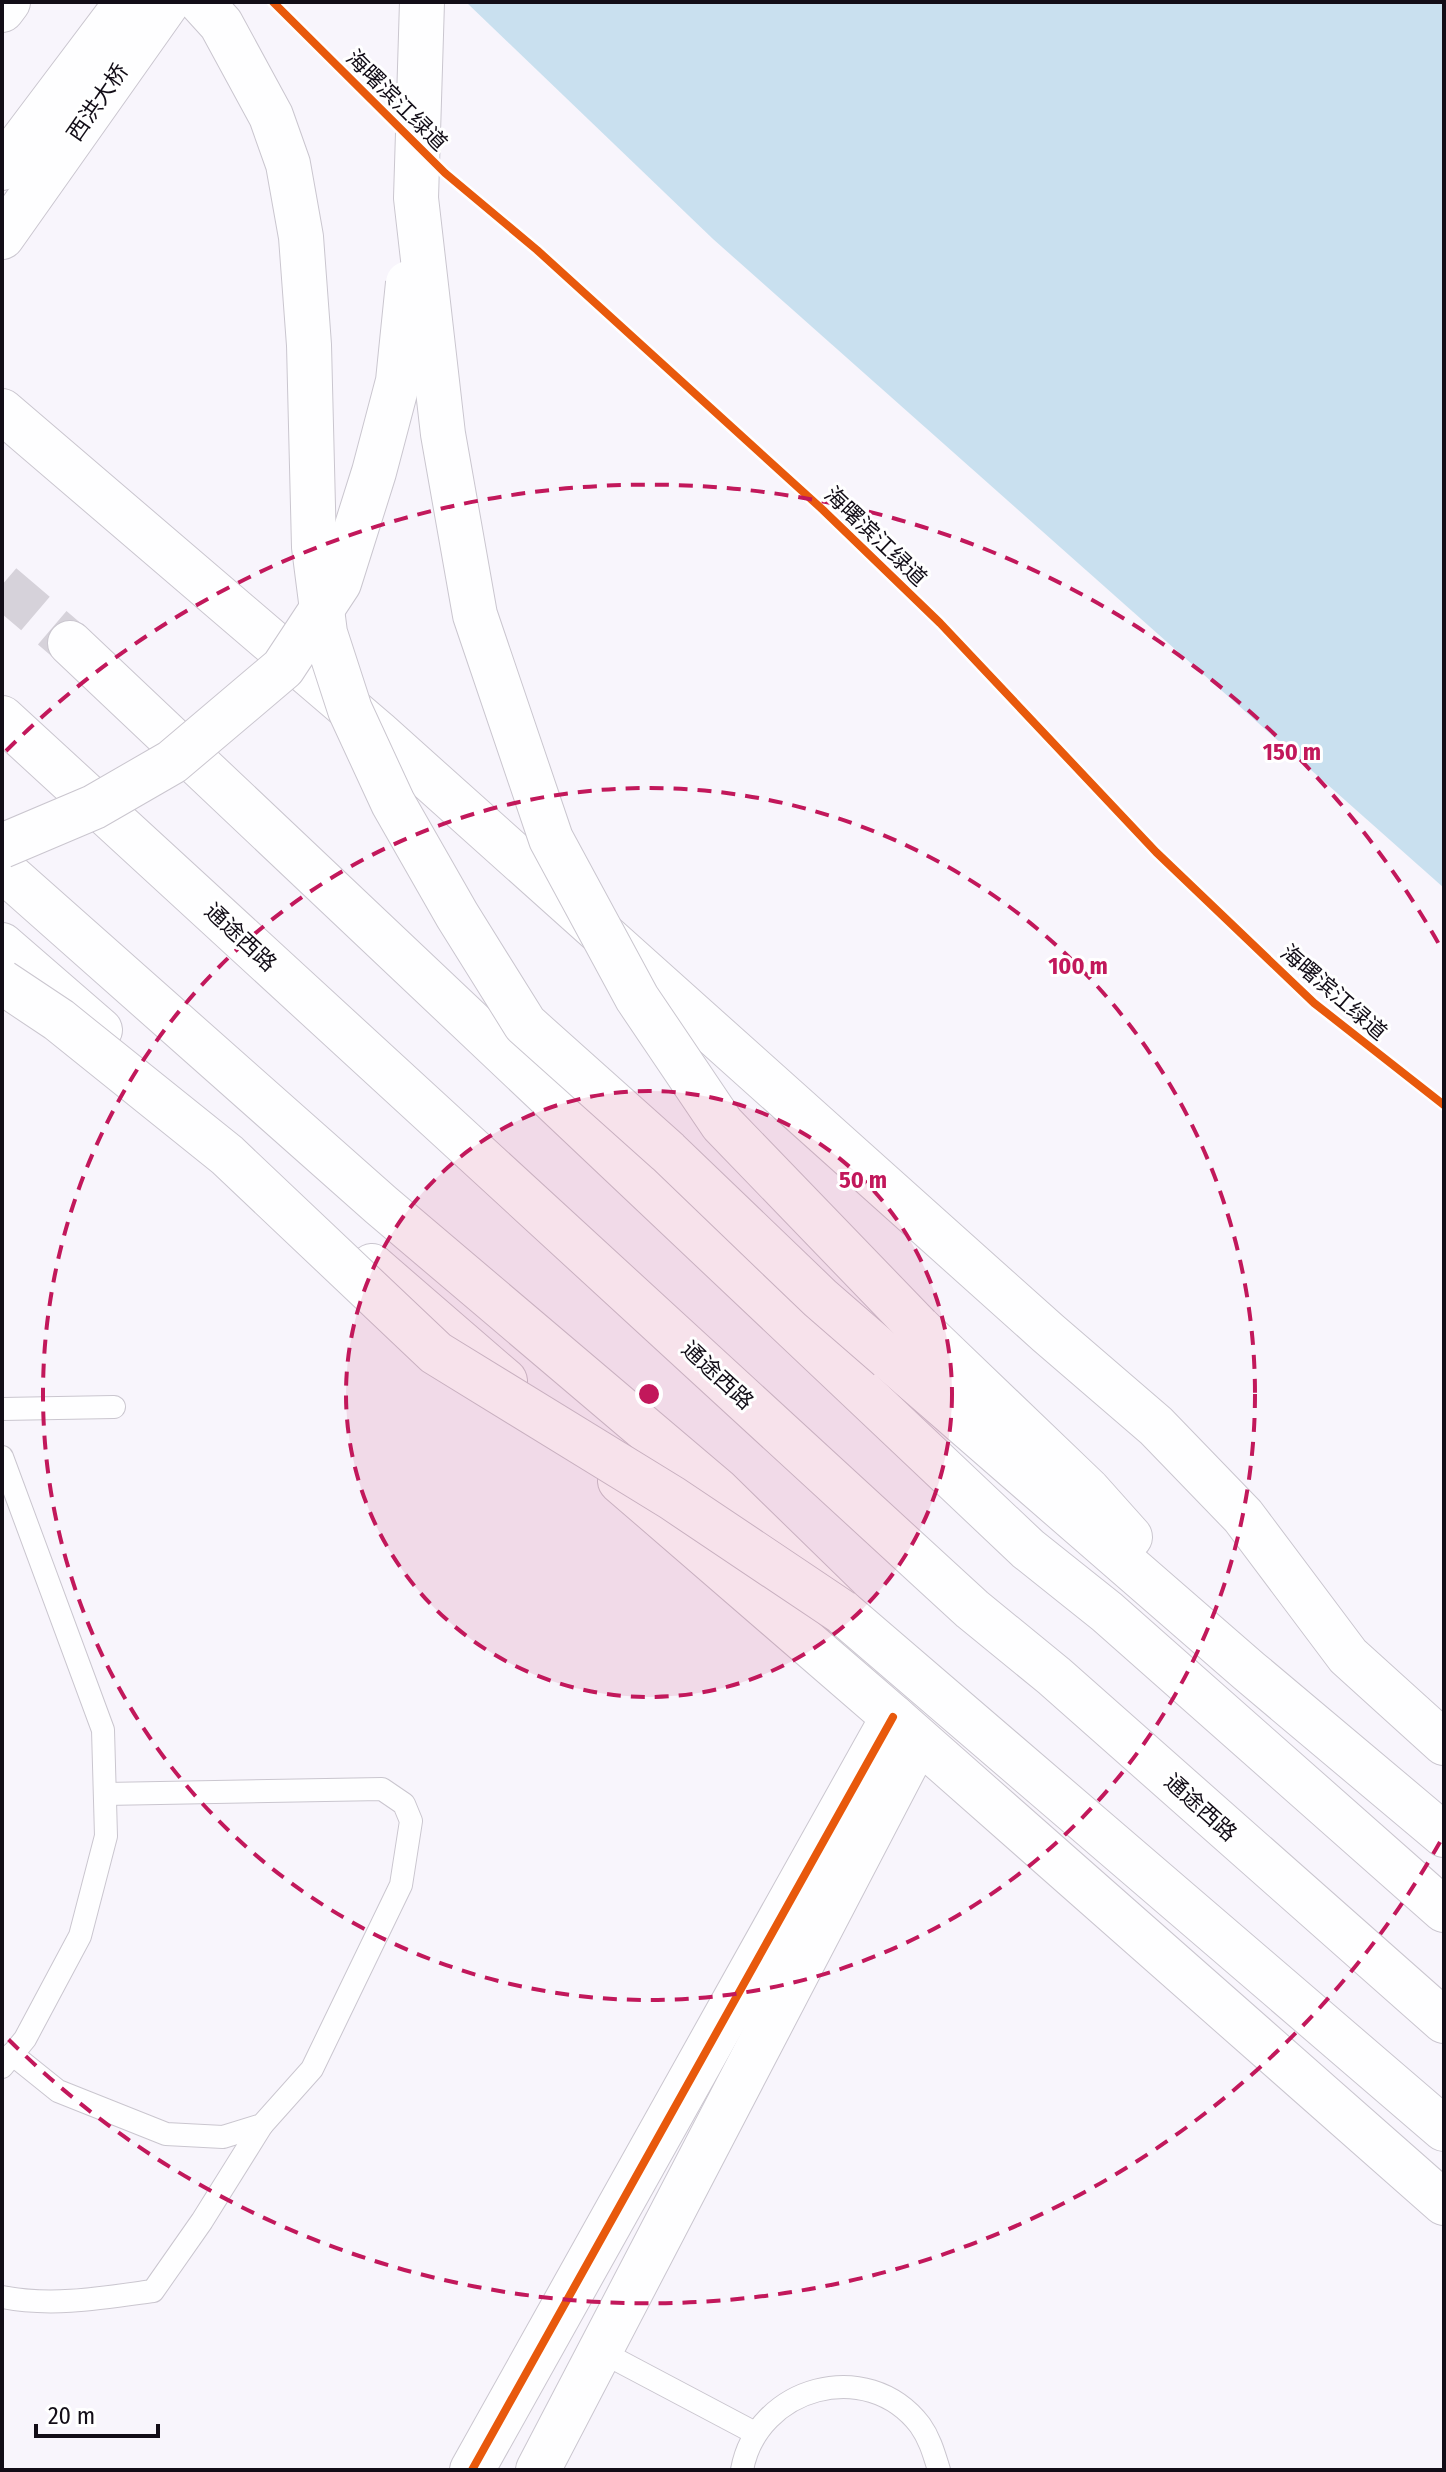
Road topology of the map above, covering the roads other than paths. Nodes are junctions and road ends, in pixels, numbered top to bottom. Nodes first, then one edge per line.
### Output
1 (8, 2) edge
2 (127, 2) edge
3 (168, 2) edge
4 (201, 2) edge
5 (422, 2) edge
6 (2, 10) edge
7 (416, 198) junction
8 (10, 203) edge
9 (2, 411) edge
10 (70, 643) tunnel mouth
11 (2, 718) edge
12 (2, 846) edge
13 (2, 869) edge
14 (2, 945) edge
15 (2, 982) edge
16 (114, 1407) dead end
17 (2, 1409) edge
18 (2, 1457) edge
19 (842, 1612) junction
20 (1249, 1671) junction
21 (905, 1729) junction
22 (1444, 1743) edge
23 (105, 1794) junction
24 (1444, 1835) edge
25 (1444, 1910) edge
26 (1444, 2021) edge
27 (7, 2060) edge
28 (262, 2125) junction
29 (1444, 2129) edge
30 (1444, 2203) edge
31 (2, 2297) edge
32 (600, 2351) junction
33 (755, 2433) junction
34 (472, 2470) edge
35 (538, 2470) edge
36 (742, 2470) edge
37 (939, 2470) edge

1 - 6 main road
2 - 8 main road, 西洪大桥
3 - 8 main road, 西洪大桥
4 - 20 main road, bridge
5 - 7 main road, bridge
7 - 12 main road, bridge
7 - 20 main road, bridge
9 - 22 main road
10 - 25 main road
11 - 26 main road, 通途西路
13 - 19 main road, bridge
14 - 21 main road
15 - 19 main road, bridge
16 - 17 lane
18 - 23 lane
19 - 29 main road
20 - 24 main road
21 - 30 main road
21 - 32 main road
21 - 34 main road
23 - 27 lane
23 - 28 lane
27 - 28 lane
28 - 31 lane
32 - 33 lane
32 - 35 main road
33 - 36 lane
33 - 37 lane

